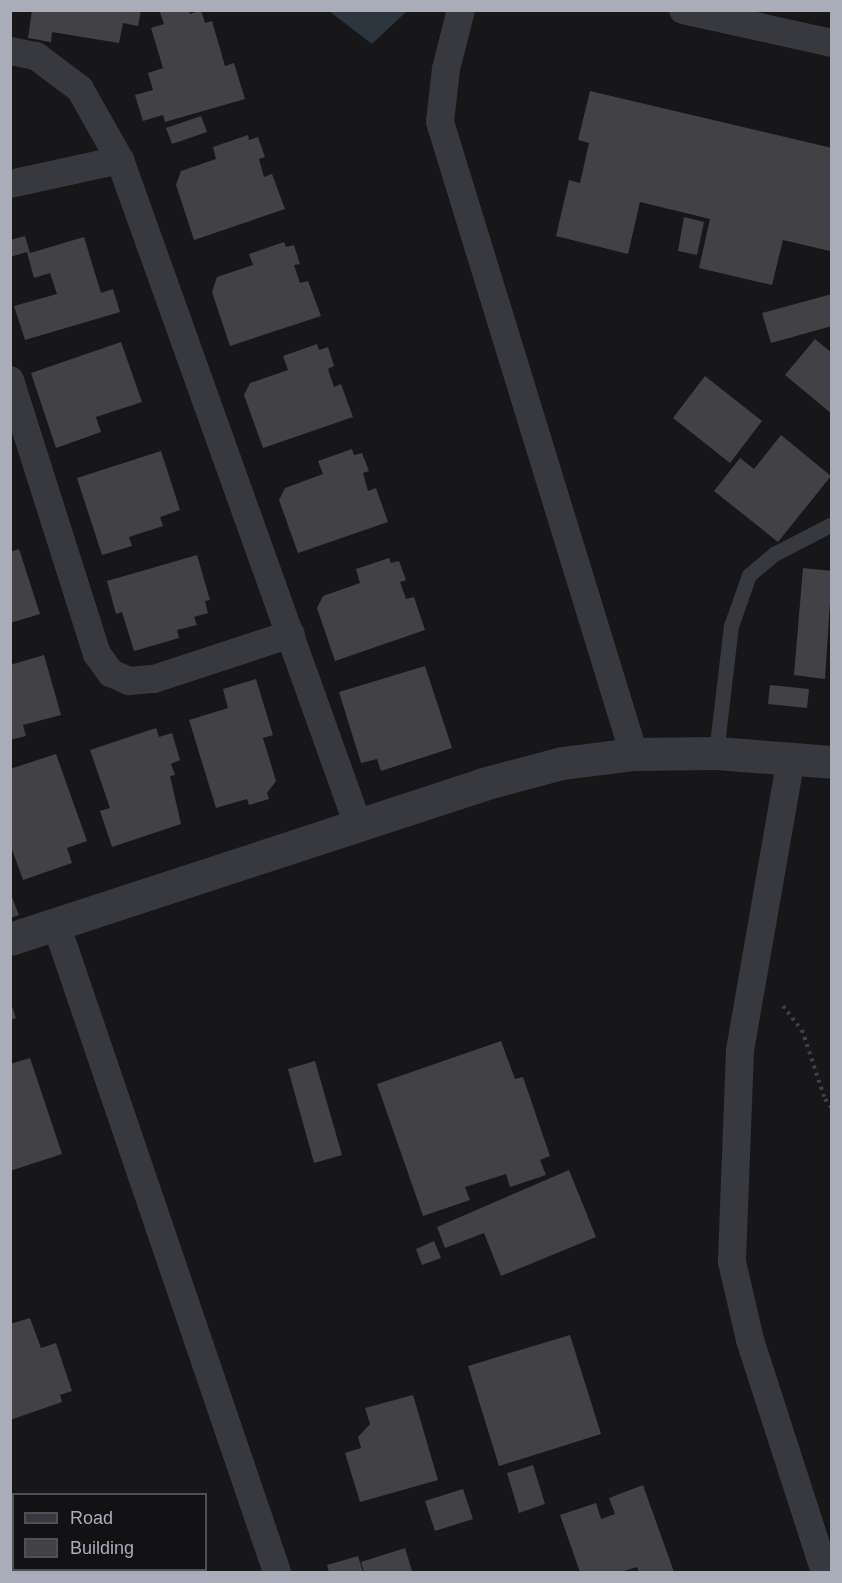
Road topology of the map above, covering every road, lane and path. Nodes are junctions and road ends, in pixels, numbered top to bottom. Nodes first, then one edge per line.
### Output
1 (461, 10) edge
2 (683, 10) edge
3 (831, 42) edge
4 (10, 51) edge
5 (120, 160) junction
6 (10, 184) edge
7 (10, 380) edge
8 (831, 524) edge
9 (291, 634) junction
10 (716, 753) junction
11 (620, 755) junction
12 (791, 758) junction
13 (831, 762) edge
14 (359, 828) junction
15 (56, 924) junction
16 (10, 939) edge
17 (753, 968) junction
18 (831, 1108) edge
19 (278, 1572) edge
20 (825, 1572) edge

1 - 11 street
2 - 3 street
4 - 5 street
5 - 6 street
5 - 9 street
7 - 9 street
8 - 10 lane
9 - 14 street
10 - 11 street
10 - 12 street
11 - 14 street
12 - 13 street
12 - 17 street
14 - 15 street
15 - 16 street
15 - 19 street
17 - 18 path
17 - 20 street

